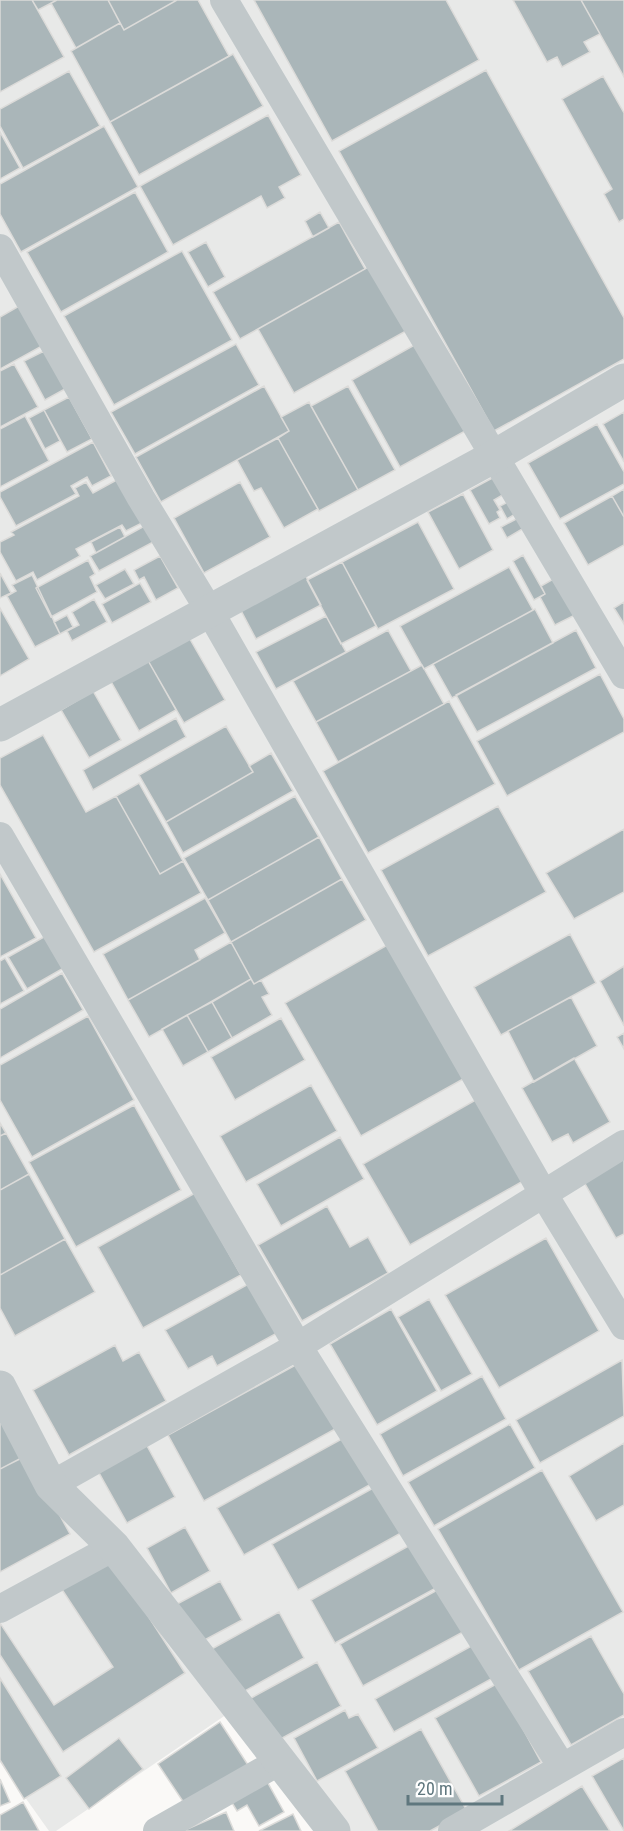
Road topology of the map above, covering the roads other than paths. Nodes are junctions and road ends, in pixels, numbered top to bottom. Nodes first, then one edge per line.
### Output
1 (224, 0) edge
2 (0, 248) edge
3 (624, 380) edge
4 (493, 457) junction
5 (209, 610) junction
6 (624, 675) edge
7 (0, 725) edge
8 (0, 836) edge
9 (624, 1144) edge
10 (543, 1193) junction
11 (624, 1326) edge
12 (298, 1346) junction
13 (0, 1387) edge
14 (51, 1485) junction
15 (114, 1547) junction
16 (0, 1609) edge
17 (624, 1732) edge
18 (280, 1761) junction
19 (562, 1767) junction
20 (157, 1831) edge
21 (334, 1831) edge
22 (452, 1831) edge

1 - 4 street
2 - 5 street
3 - 4 street
4 - 5 street
4 - 6 street
5 - 7 street
5 - 10 street
8 - 12 street
9 - 10 street
10 - 11 street
10 - 12 street
12 - 14 street
12 - 19 street
13 - 14 street
14 - 15 street
15 - 16 street
15 - 18 street
17 - 19 street
18 - 20 street
18 - 21 street
19 - 22 street

